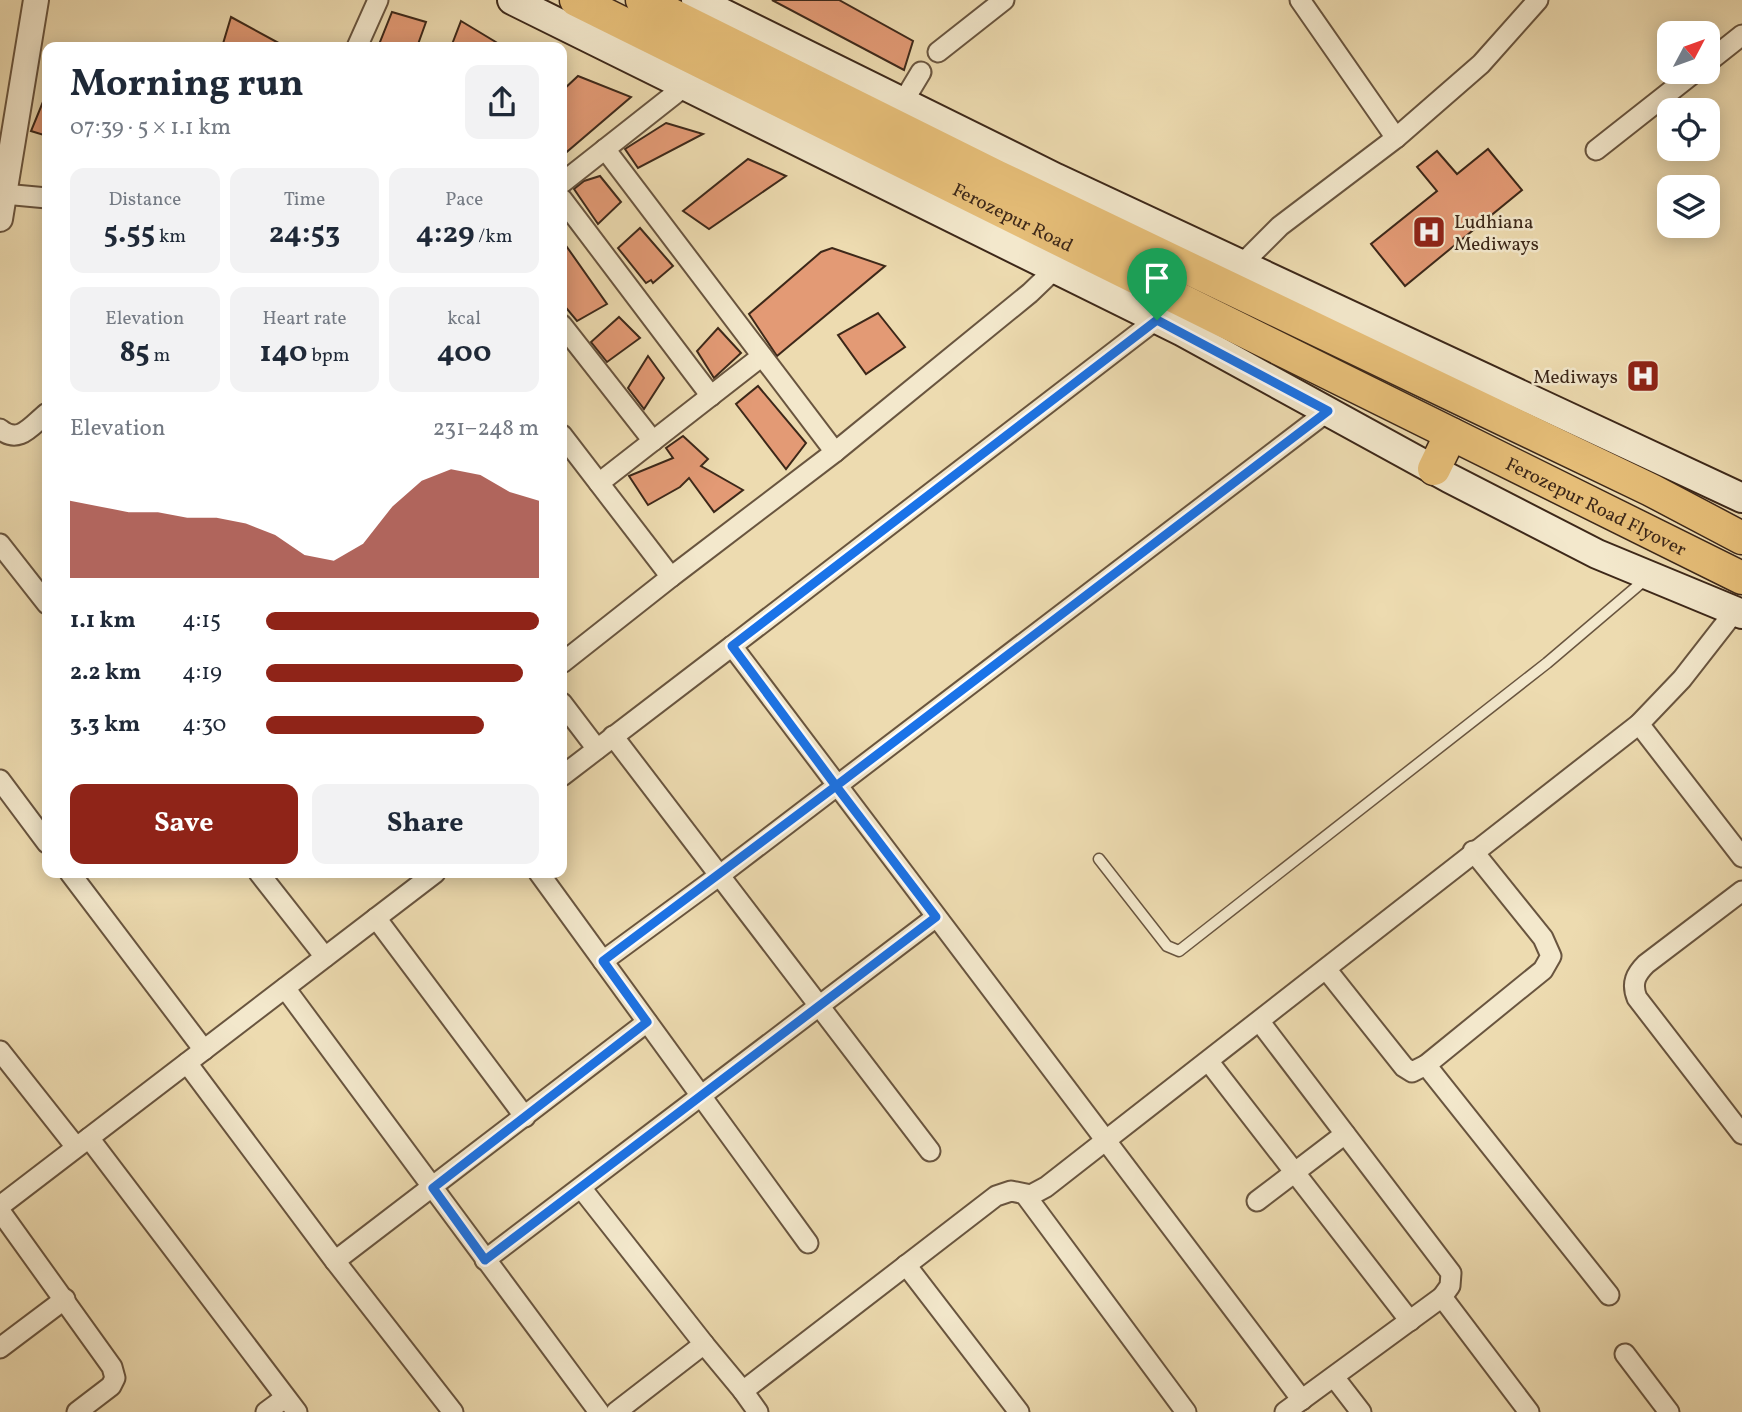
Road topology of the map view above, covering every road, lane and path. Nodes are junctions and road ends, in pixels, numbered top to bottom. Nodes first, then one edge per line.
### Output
1 (36, 0) edge
2 (378, 0) edge
3 (512, 0) edge
4 (576, 0) edge
5 (642, 0) edge
6 (695, 0) edge
7 (1004, 0) edge
8 (1300, 0) edge
9 (1538, 0) edge
10 (1742, 35) edge
11 (359, 42) edge
12 (938, 52) dead end
13 (1720, 52) edge
14 (922, 72) dead end
15 (1680, 84) edge
16 (685, 86) junction
17 (903, 102) junction
18 (1396, 138) junction
19 (605, 149) junction
20 (1596, 150) dead end
21 (567, 179) edge
22 (4, 194) junction
23 (42, 198) edge
24 (567, 206) edge
25 (0, 219) edge
26 (1241, 265) junction
27 (1055, 269) junction
28 (1157, 320) junction
29 (567, 331) edge
30 (762, 356) junction
31 (1470, 388) junction
32 (711, 396) junction
33 (1328, 411) junction
34 (42, 417) edge
35 (0, 429) edge
36 (1451, 434) junction
37 (653, 441) junction
38 (567, 442) edge
39 (835, 452) junction
40 (1434, 469) junction
41 (598, 483) junction
42 (1742, 498) edge
43 (1742, 538) edge
44 (0, 544) edge
45 (1650, 576) junction
46 (671, 577) junction
47 (1742, 578) edge
48 (42, 598) edge
49 (1738, 612) edge
50 (732, 646) junction
51 (567, 659) edge
52 (567, 710) edge
53 (1639, 724) junction
54 (613, 737) junction
55 (597, 749) junction
56 (567, 772) edge
57 (0, 780) edge
58 (836, 786) junction
59 (42, 836) edge
60 (1473, 851) junction
61 (1742, 857) edge
62 (1099, 859) dead end
63 (720, 876) junction
64 (74, 878) edge
65 (262, 878) edge
66 (428, 878) edge
67 (543, 878) edge
68 (1742, 891) edge
69 (936, 917) junction
70 (376, 918) junction
71 (325, 957) junction
72 (603, 961) junction
73 (1326, 969) junction
74 (285, 988) junction
75 (820, 1007) junction
76 (647, 1022) junction
77 (1260, 1023) junction
78 (204, 1050) junction
79 (0, 1051) edge
80 (1209, 1062) junction
81 (187, 1063) junction
82 (1426, 1065) junction
83 (702, 1097) junction
84 (525, 1116) junction
85 (1345, 1134) junction
86 (1742, 1134) edge
87 (83, 1143) junction
88 (1106, 1143) junction
89 (930, 1151) dead end
90 (1294, 1172) junction
91 (433, 1188) junction
92 (582, 1189) junction
93 (1026, 1196) junction
94 (1258, 1201) dead end
95 (0, 1208) edge
96 (808, 1243) dead end
97 (485, 1260) junction
98 (335, 1261) junction
99 (906, 1265) junction
100 (1609, 1295) dead end
101 (1442, 1297) junction
102 (65, 1299) junction
103 (1410, 1321) junction
104 (704, 1344) junction
105 (0, 1348) edge
106 (1625, 1353) dead end
107 (1335, 1377) junction
108 (743, 1391) junction
109 (1302, 1400) junction
110 (291, 1405) edge
111 (77, 1412) edge
112 (266, 1412) edge
113 (453, 1412) edge
114 (599, 1412) edge
115 (616, 1412) edge
116 (758, 1412) edge
117 (1018, 1412) edge
118 (1185, 1412) edge
119 (1285, 1412) edge
120 (1361, 1412) edge
121 (1529, 1412) edge
122 (1669, 1412) edge

1 - 22 street
2 - 11 street
3 - 16 main road
4 - 36 highway, Ferozepur Road
5 - 31 highway, Ferozepur Road
6 - 17 main road
7 - 12 street
8 - 18 street
9 - 18 street
10 - 13 street
14 - 17 street
15 - 20 street
16 - 19 street
16 - 27 main road
17 - 26 main road
18 - 26 street
19 - 21 street
19 - 30 street
22 - 23 street
22 - 25 street
24 - 32 street
26 - 31 main road
27 - 28 main road
27 - 39 street
28 - 33 main road
28 - 50 street
29 - 37 street
30 - 32 street
30 - 39 street
31 - 42 main road
31 - 43 highway, Ferozepur Road Flyover
32 - 37 street
33 - 40 main road
33 - 58 street
34 - 35 street
36 - 40 highway
36 - 47 highway, Ferozepur Road Flyover
37 - 41 street
38 - 41 street
39 - 46 street
40 - 45 main road
41 - 46 street
44 - 48 street
45 - 49 main road
45 - 62 lane
46 - 51 street
49 - 53 street
50 - 54 street
50 - 58 street
52 - 55 street
53 - 60 street
53 - 61 street
54 - 55 street
54 - 63 street
55 - 56 street
57 - 59 street
58 - 63 street
58 - 69 street
60 - 73 street
60 - 82 street
63 - 72 street
63 - 75 street
64 - 78 street
65 - 71 street
66 - 70 street
67 - 72 street
68 - 86 street
69 - 75 street
69 - 88 street
70 - 71 street
70 - 84 street
71 - 74 street
72 - 76 street
73 - 77 street
73 - 82 street
74 - 78 street
74 - 91 street
75 - 83 street
75 - 89 street
76 - 83 street
76 - 84 street
77 - 80 street
77 - 85 street
78 - 81 street
79 - 87 street
80 - 88 street
80 - 90 street
81 - 87 street
81 - 98 street
82 - 100 street
83 - 92 street
83 - 96 street
84 - 91 street
85 - 90 street
85 - 101 street
87 - 95 street
87 - 110 street
88 - 93 street
88 - 109 street
90 - 94 street
90 - 103 street
91 - 97 street
91 - 98 street
92 - 97 street
92 - 104 street
93 - 99 street
93 - 118 street
95 - 102 street
97 - 114 street
98 - 113 street
99 - 108 street
99 - 117 street
101 - 103 street
101 - 121 street
102 - 105 street
102 - 111 street
103 - 107 street
104 - 108 street
104 - 115 street
106 - 122 street
107 - 109 street
107 - 120 street
108 - 116 street
109 - 119 street
110 - 112 street

